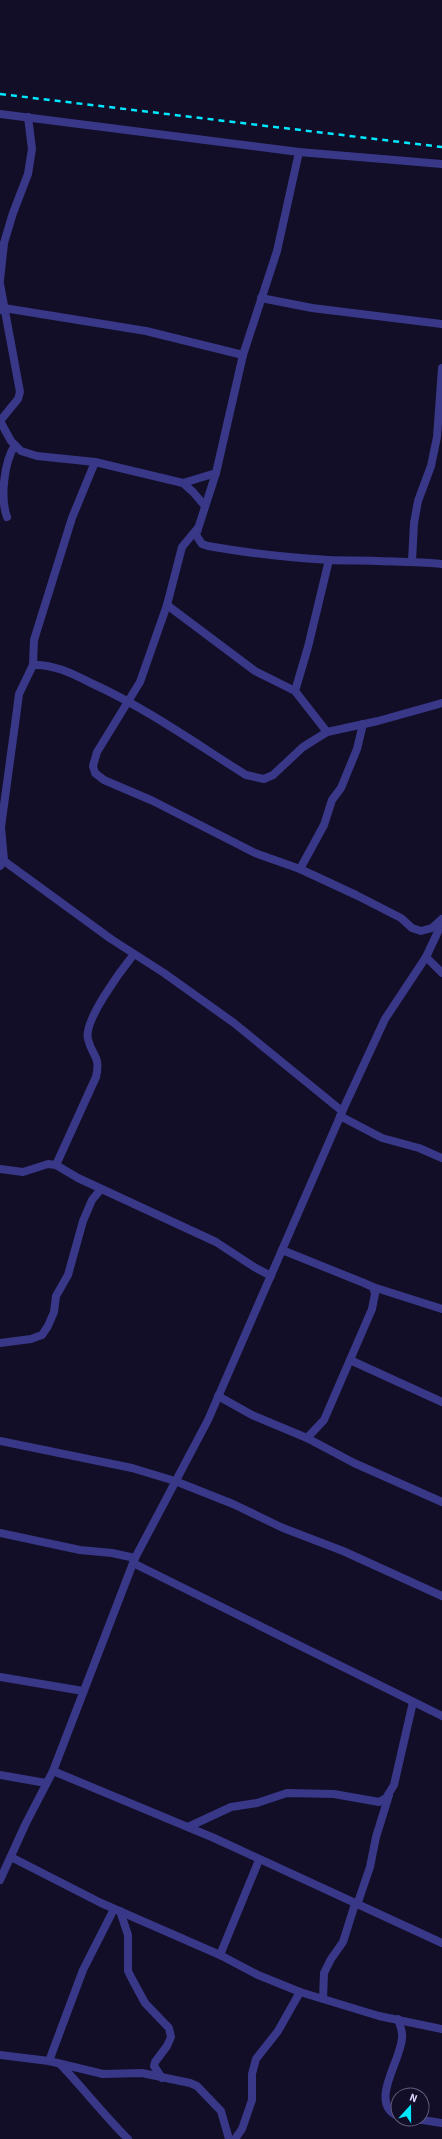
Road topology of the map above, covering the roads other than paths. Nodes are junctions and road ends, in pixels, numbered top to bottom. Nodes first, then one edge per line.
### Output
1 (0, 114) edge
2 (28, 117) junction
3 (299, 152) junction
4 (442, 164) edge
5 (0, 280) edge
6 (0, 284) edge
7 (261, 298) junction
8 (2, 309) edge
9 (442, 324) edge
10 (243, 355) junction
11 (442, 368) edge
12 (0, 421) edge
13 (15, 445) junction
14 (95, 462) junction
15 (216, 473) junction
16 (183, 483) junction
17 (204, 506) junction
18 (7, 516) dead end
19 (197, 529) junction
20 (329, 560) junction
21 (412, 561) junction
22 (442, 564) edge
23 (167, 605) junction
24 (33, 665) junction
25 (295, 691) junction
26 (130, 701) junction
27 (442, 703) edge
28 (363, 724) junction
29 (327, 732) junction
30 (1, 861) edge
31 (300, 869) junction
32 (442, 919) edge
33 (442, 923) edge
34 (134, 954) junction
35 (426, 957) junction
36 (442, 974) edge
37 (341, 1113) junction
38 (442, 1158) edge
39 (56, 1165) junction
40 (0, 1169) edge
41 (101, 1188) junction
42 (282, 1250) junction
43 (271, 1276) junction
44 (373, 1287) junction
45 (442, 1309) edge
46 (0, 1343) edge
47 (350, 1360) junction
48 (218, 1396) junction
49 (442, 1402) edge
50 (307, 1438) junction
51 (0, 1442) edge
52 (176, 1481) junction
53 (442, 1502) edge
54 (0, 1533) edge
55 (134, 1561) junction
56 (442, 1596) edge
57 (0, 1677) edge
58 (84, 1692) junction
59 (413, 1702) junction
60 (442, 1716) edge
61 (53, 1771) junction
62 (0, 1775) edge
63 (46, 1783) junction
64 (389, 1794) junction
65 (188, 1827) junction
66 (11, 1857) junction
67 (259, 1860) junction
68 (0, 1880) edge
69 (356, 1905) junction
70 (117, 1910) junction
71 (442, 1943) edge
72 (220, 1955) junction
73 (300, 1992) junction
74 (323, 1999) junction
75 (398, 2020) junction
76 (442, 2029) edge
77 (0, 2055) edge
78 (50, 2061) junction
79 (60, 2063) junction
80 (162, 2078) junction
81 (390, 2113) edge
82 (430, 2121) edge
83 (442, 2123) edge
84 (128, 2139) edge
85 (229, 2139) edge
86 (235, 2139) edge

1 - 2 street
2 - 3 street
2 - 5 street
3 - 4 street
3 - 7 street
6 - 8 street
7 - 9 street
7 - 10 street
8 - 10 street
8 - 12 street
10 - 15 street
11 - 21 street
12 - 13 street
13 - 14 street
13 - 18 street
14 - 16 street
14 - 24 street
15 - 16 street
15 - 17 street
16 - 17 street
17 - 19 street
19 - 20 street
19 - 23 street
20 - 21 street
20 - 25 street
21 - 22 street
23 - 25 street
23 - 26 street
24 - 26 street
24 - 30 street
25 - 29 street
26 - 29 street
26 - 31 street
27 - 28 street
28 - 29 street
28 - 31 street
30 - 34 street
31 - 32 street
33 - 35 street
34 - 37 street
34 - 39 street
35 - 36 street
35 - 37 street
37 - 38 street
37 - 42 street
39 - 40 street
39 - 41 street
41 - 43 street
41 - 46 street
42 - 43 street
42 - 44 street
43 - 48 street
44 - 45 street
44 - 47 street
47 - 49 street
47 - 50 street
48 - 50 street
48 - 52 street
50 - 53 street
51 - 52 street
52 - 55 street
52 - 56 street
54 - 55 street
55 - 58 street
55 - 59 street
57 - 58 street
58 - 61 street
59 - 60 street
59 - 64 street
61 - 63 street
61 - 65 street
62 - 63 street
63 - 66 street
64 - 65 street
64 - 69 street
65 - 67 street
66 - 68 street
66 - 70 street
67 - 69 street
67 - 72 street
69 - 71 street
69 - 74 street
70 - 72 street
70 - 78 street
70 - 80 street
72 - 73 street
73 - 74 street
73 - 86 street
74 - 75 street
75 - 76 street
75 - 81 street
77 - 78 street
78 - 79 street
79 - 80 street
79 - 84 street
80 - 85 street
82 - 83 street

